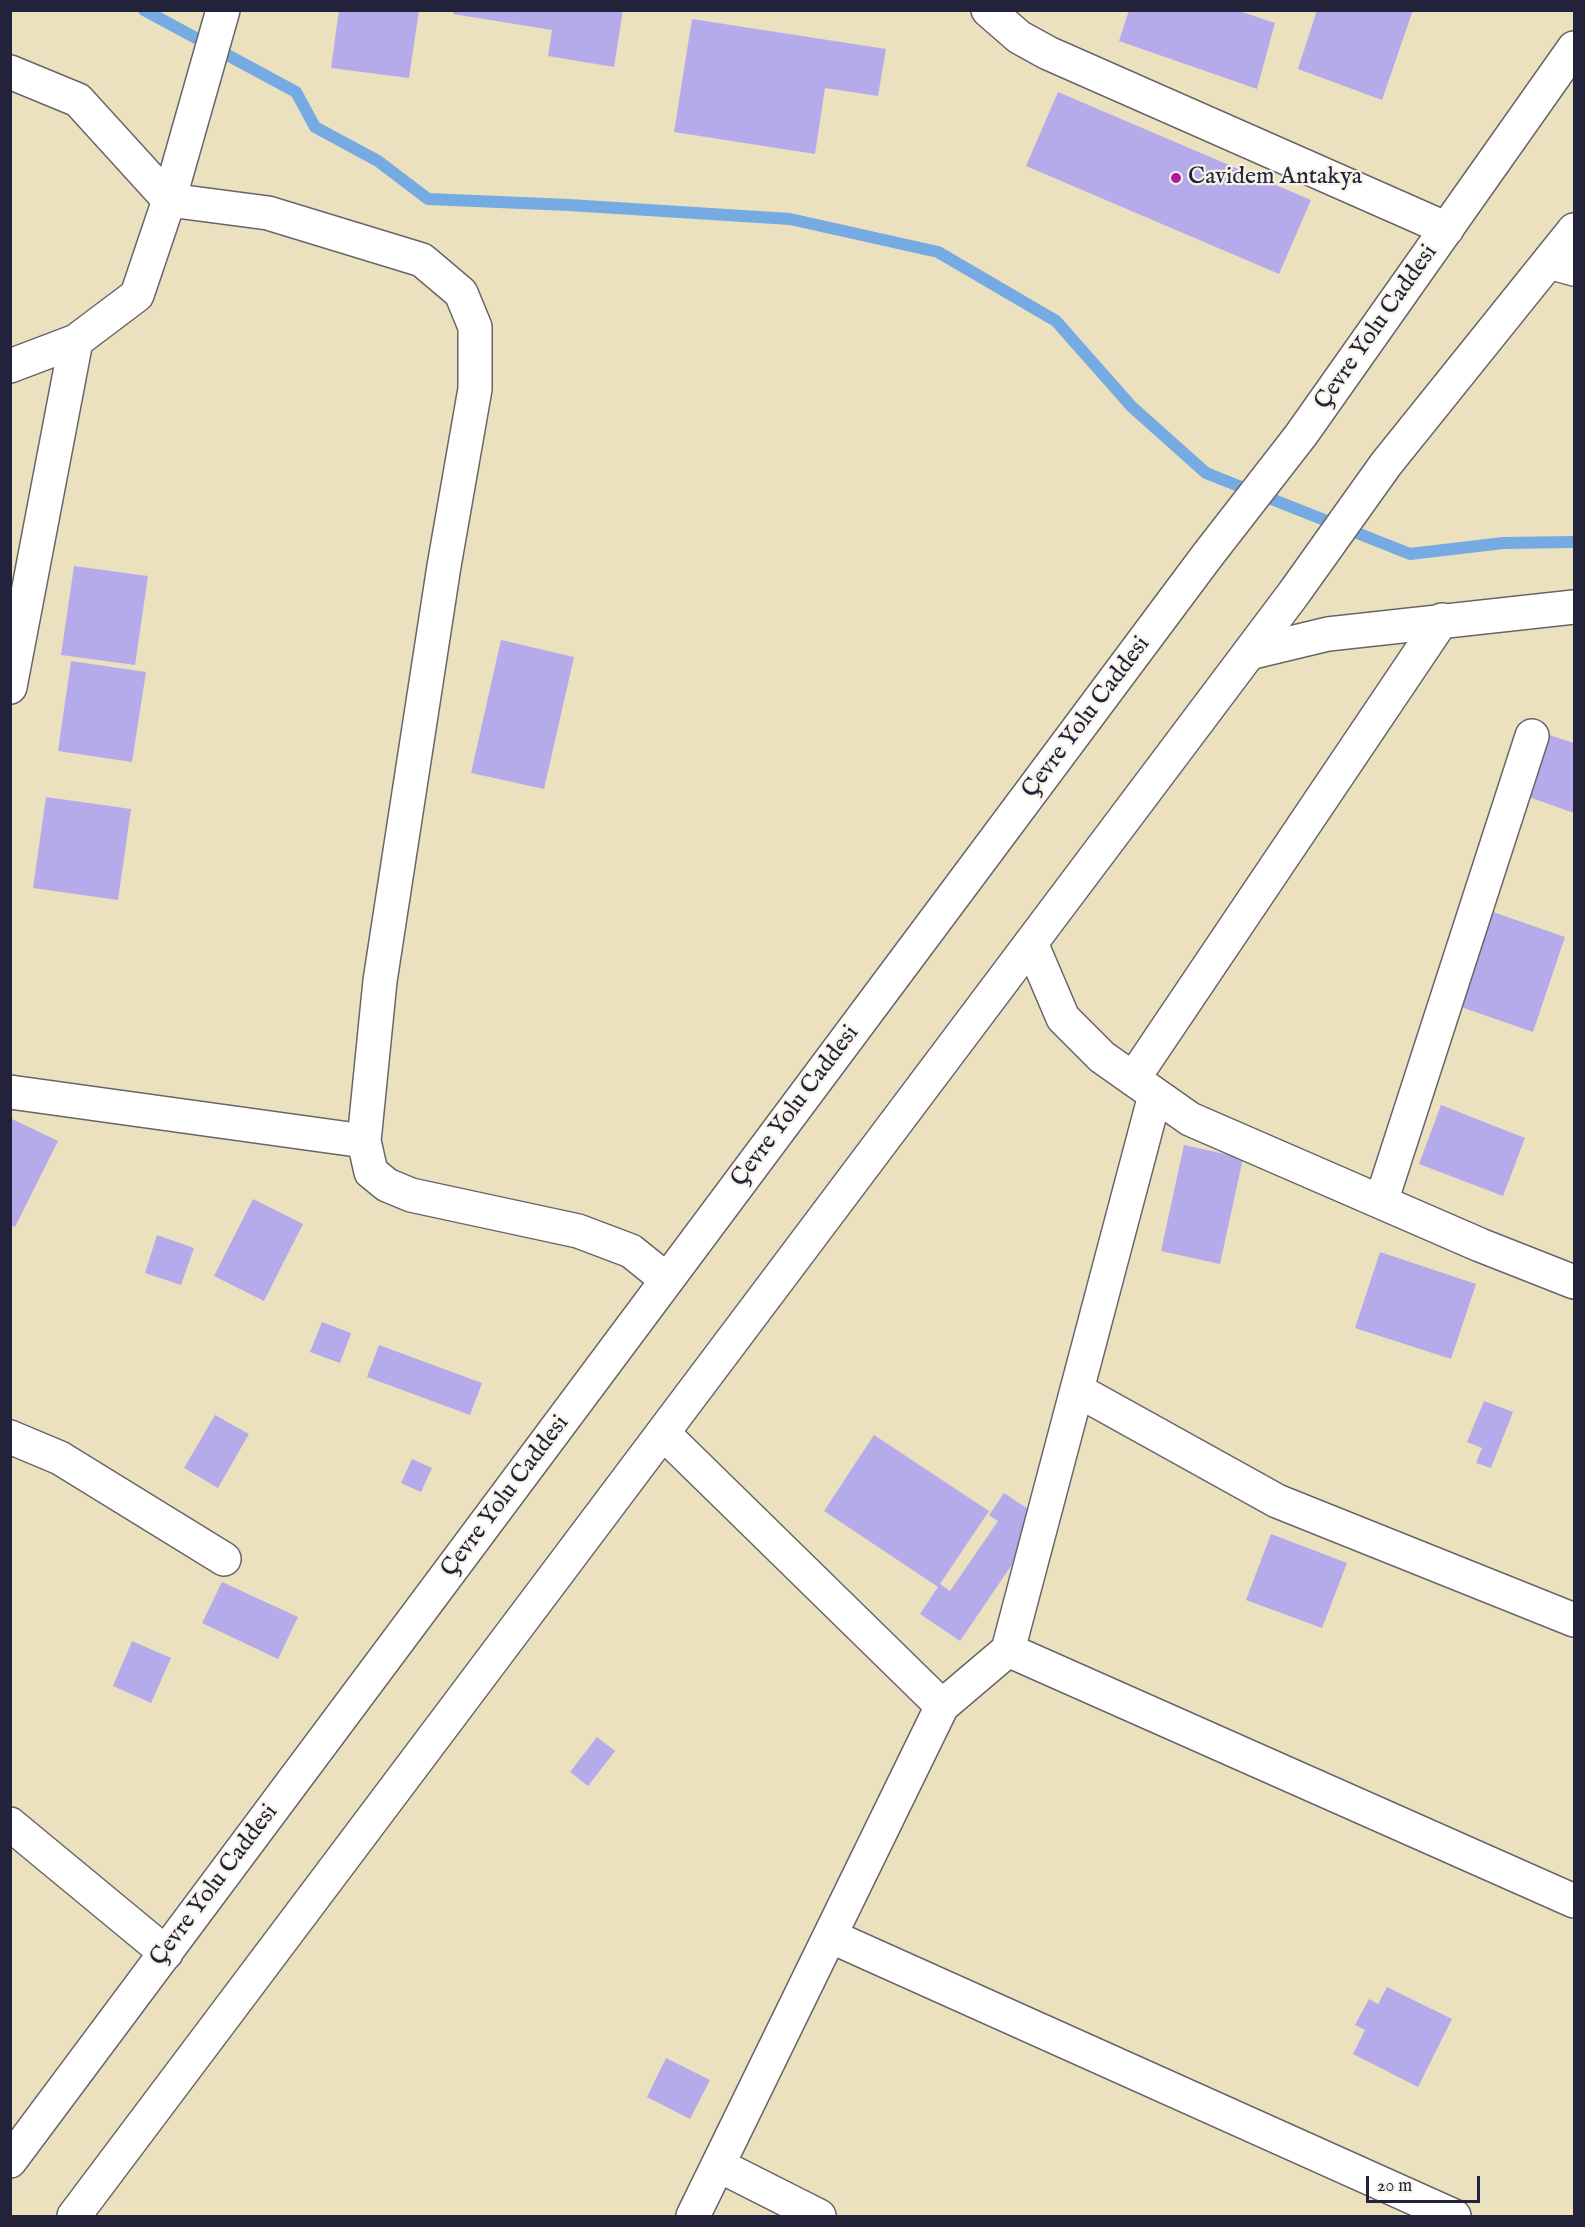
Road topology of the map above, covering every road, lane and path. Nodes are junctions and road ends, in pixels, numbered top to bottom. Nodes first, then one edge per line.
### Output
1 (223, 10) edge
2 (988, 10) edge
3 (1575, 48) edge
4 (10, 72) edge
5 (169, 200) junction
6 (1447, 229) junction
7 (1575, 230) edge
8 (1562, 266) edge
9 (76, 341) junction
10 (10, 366) edge
11 (1575, 607) edge
12 (1442, 620) junction
13 (1249, 653) junction
14 (10, 687) edge
15 (1532, 736) dead end
16 (1031, 943) junction
17 (1144, 1087) junction
18 (10, 1092) edge
19 (364, 1142) junction
20 (1381, 1202) junction
21 (667, 1280) junction
22 (1575, 1282) edge
23 (1077, 1389) junction
24 (663, 1433) junction
25 (10, 1437) edge
26 (224, 1559) dead end
27 (1575, 1620) edge
28 (1008, 1650) junction
29 (942, 1706) junction
30 (10, 1824) edge
31 (1575, 1901) edge
32 (830, 1936) junction
33 (166, 1953) junction
34 (10, 2161) edge
35 (718, 2165) junction
36 (74, 2217) edge
37 (693, 2217) edge
38 (819, 2217) edge
39 (1454, 2217) edge

1 - 5 main road
2 - 6 main road
3 - 6 main road, Çevre Yolu Caddesi
4 - 5 main road
5 - 9 main road
5 - 19 main road
6 - 21 main road, Çevre Yolu Caddesi
7 - 8 main road
8 - 13 main road
9 - 10 main road
9 - 14 main road
11 - 12 main road
12 - 13 main road
12 - 17 main road
13 - 16 main road
15 - 20 main road
16 - 17 main road
16 - 24 main road
17 - 20 main road
17 - 23 main road
18 - 19 main road
19 - 21 main road
20 - 22 main road
21 - 33 main road, Çevre Yolu Caddesi
23 - 27 main road
23 - 28 main road
24 - 29 main road
24 - 36 main road
25 - 26 main road
28 - 29 main road
28 - 31 main road
29 - 32 main road
30 - 33 main road
32 - 35 main road
32 - 39 main road
33 - 34 main road, Çevre Yolu Caddesi
35 - 37 main road
35 - 38 main road

